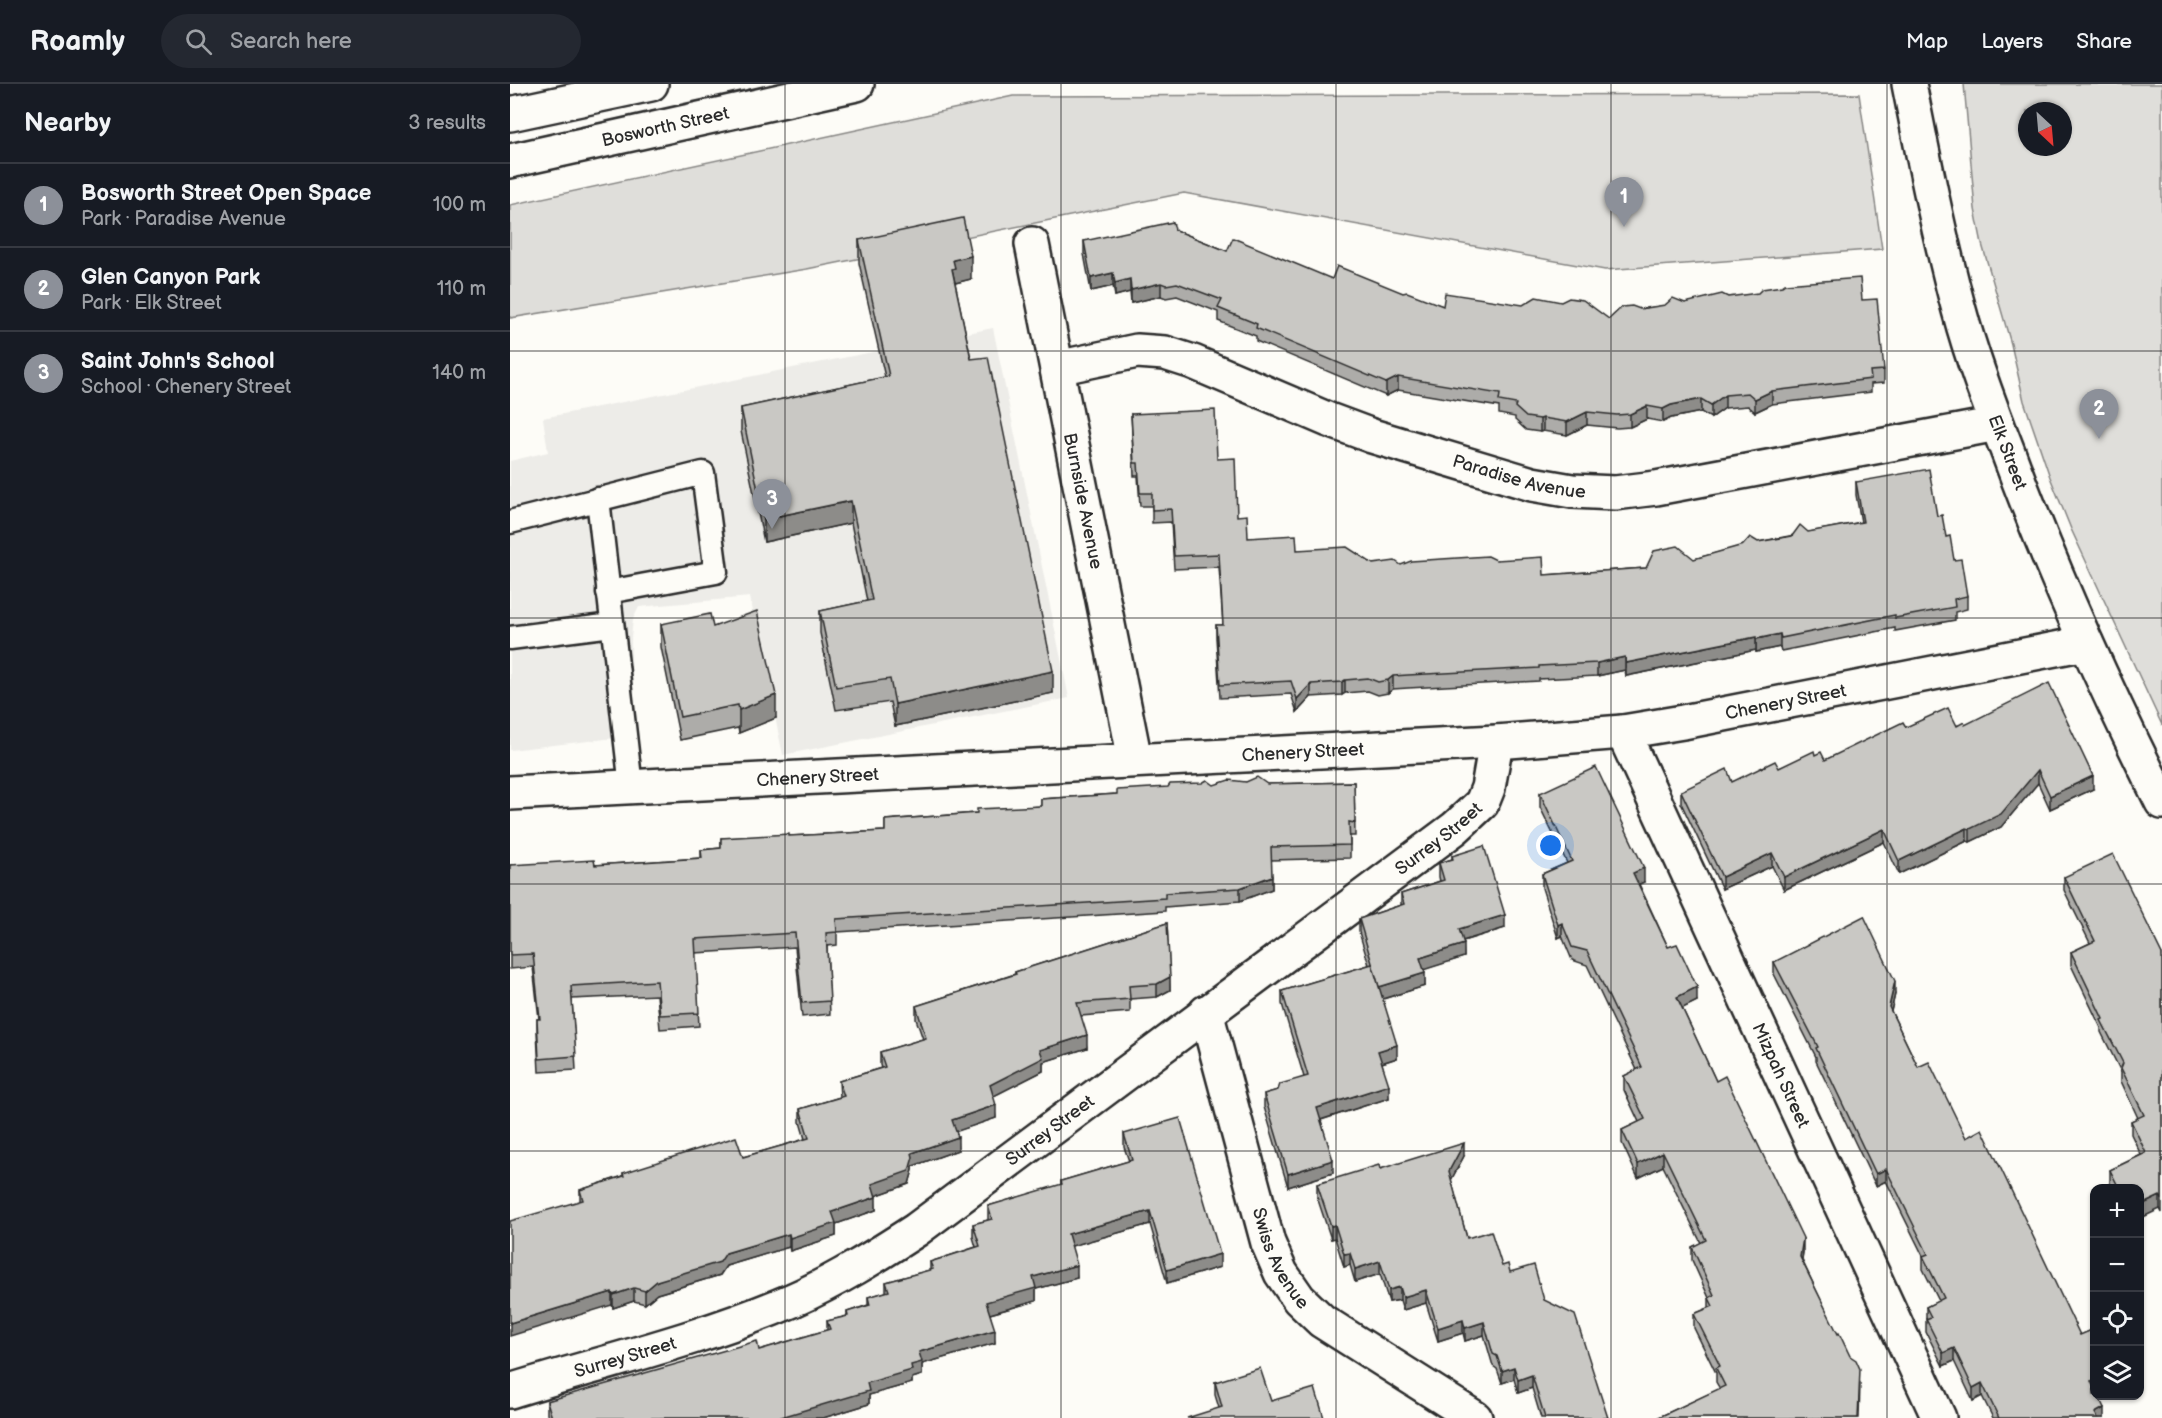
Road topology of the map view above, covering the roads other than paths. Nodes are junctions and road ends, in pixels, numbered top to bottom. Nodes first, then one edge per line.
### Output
1 (651, 84) edge
2 (857, 84) edge
3 (1909, 84) edge
4 (510, 114) edge
5 (510, 161) edge
6 (1032, 244) dead end
7 (1057, 368) junction
8 (1997, 424) junction
9 (598, 499) junction
10 (510, 522) edge
11 (608, 592) junction
12 (612, 625) junction
13 (510, 638) edge
14 (2086, 643) junction
15 (1623, 732) junction
16 (1496, 742) junction
17 (1135, 760) junction
18 (631, 787) junction
19 (510, 793) edge
20 (2162, 802) edge
21 (1206, 1012) junction
22 (510, 1390) edge
23 (1475, 1418) edge
24 (1938, 1418) edge

1 - 4 street
2 - 5 street, Bosworth Street
3 - 8 street, Elk Street
6 - 7 street, Burnside Avenue
7 - 8 street, Paradise Avenue
7 - 17 street, Burnside Avenue
8 - 14 street, Elk Street
9 - 10 lane
9 - 11 lane
9 - 11 lane
11 - 12 lane
12 - 13 lane
12 - 18 lane
14 - 15 street, Chenery Street
14 - 20 street, Elk Street
15 - 16 street, Chenery Street
15 - 24 street, Mizpah Street
16 - 17 street, Chenery Street
16 - 21 street, Surrey Street
17 - 18 street, Chenery Street
18 - 19 street, Chenery Street
21 - 22 street, Surrey Street
21 - 23 street, Swiss Avenue

